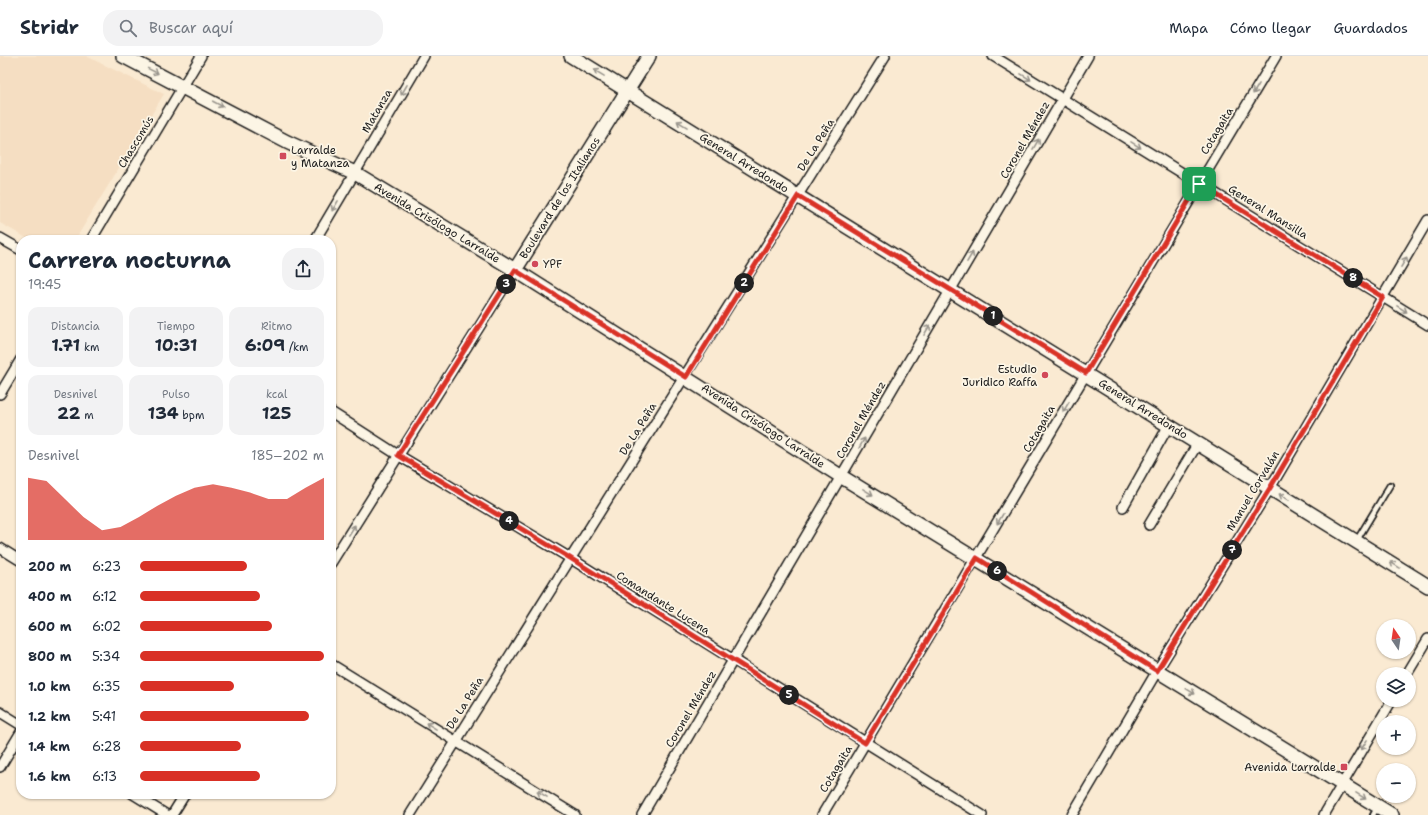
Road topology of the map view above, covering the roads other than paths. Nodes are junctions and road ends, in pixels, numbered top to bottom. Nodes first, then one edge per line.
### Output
1 (123, 56) edge
2 (201, 56) edge
3 (424, 56) edge
4 (571, 56) edge
5 (650, 56) edge
6 (886, 56) edge
7 (993, 56) edge
8 (1088, 56) edge
9 (1276, 56) edge
10 (183, 86) junction
11 (628, 90) junction
12 (1062, 99) junction
13 (355, 173) junction
14 (1199, 184) junction
15 (798, 196) junction
16 (1428, 220) edge
17 (94, 235) edge
18 (317, 235) edge
19 (0, 238) edge
20 (16, 247) edge
21 (515, 270) junction
22 (950, 290) junction
23 (1383, 297) junction
24 (1428, 325) edge
25 (16, 367) edge
26 (1086, 373) junction
27 (686, 377) junction
28 (0, 394) edge
29 (336, 415) edge
30 (1169, 425) junction
31 (1198, 443) junction
32 (398, 455) junction
33 (842, 476) junction
34 (1390, 485) dead end
35 (1270, 488) junction
36 (1123, 507) dead end
37 (1150, 525) dead end
38 (1356, 541) junction
39 (0, 548) edge
40 (336, 555) edge
41 (16, 558) edge
42 (570, 558) junction
43 (977, 558) junction
44 (1428, 586) edge
45 (1428, 639) edge
46 (733, 661) junction
47 (336, 667) edge
48 (1411, 667) edge
49 (1157, 671) junction
50 (1388, 707) edge
51 (0, 712) edge
52 (16, 722) edge
53 (16, 740) edge
54 (456, 741) junction
55 (865, 743) junction
56 (0, 767) edge
57 (1342, 784) junction
58 (141, 799) edge
59 (182, 799) edge
60 (1376, 811) edge
61 (166, 815) edge
62 (172, 815) edge
63 (410, 815) edge
64 (575, 815) edge
65 (642, 815) edge
66 (822, 815) edge
67 (982, 815) edge
68 (1072, 815) edge
69 (1324, 815) edge
70 (1392, 815) edge

1 -> 10 street, Avenida Crisólogo Larralde
2 - 10 street, Chascomús
3 -> 13 street, Matanza
11 -> 4 street, General Arredondo
5 - 11 street, Boulevard de los Italianos
6 - 15 street, De La Peña
7 -> 12 street, General Mansilla
8 - 12 street, Coronel Méndez
9 -> 14 street, Cotagaita
10 -> 13 street, Avenida Crisólogo Larralde
10 - 17 street, Chascomús
15 -> 11 street, General Arredondo
11 - 21 street, Boulevard de los Italianos
12 -> 14 street, General Mansilla
22 -> 12 street, Coronel Méndez
13 -> 18 street, Matanza
13 - 21 street, Avenida Crisólogo Larralde
14 - 23 street, General Mansilla
14 - 26 street, Cotagaita
15 - 22 street, General Arredondo
15 - 27 street, De La Peña
23 -> 16 street, Manuel Corvalán
19 - 20 street
21 - 27 street, Avenida Crisólogo Larralde
21 - 32 street, Boulevard de los Italianos
22 - 26 street, General Arredondo
33 -> 22 street, Coronel Méndez
23 -> 24 street, General Mansilla
23 - 35 street, Manuel Corvalán
25 - 28 street
26 - 30 street, General Arredondo
26 -> 43 street, Cotagaita
27 - 33 street, Avenida Crisólogo Larralde
27 - 42 street, De La Peña
29 - 32 street, Comandante Lucena
30 - 31 street, General Arredondo
30 - 36 street
31 - 35 street, General Arredondo
31 - 37 street
40 -> 32 street, Boulevard de los Italianos
32 - 42 street, Comandante Lucena
33 -> 43 street, Avenida Crisólogo Larralde
33 - 46 street, Coronel Méndez
34 - 38 lane
38 -> 35 street, General Arredondo
35 - 49 street, Manuel Corvalán
44 -> 38 street, General Arredondo
39 - 41 street
42 - 46 street, Comandante Lucena
42 - 54 street, De La Peña
43 - 49 street, Avenida Crisólogo Larralde
43 - 55 street, Cotagaita
45 - 48 street
46 - 55 street, Comandante Lucena
46 - 65 street, Coronel Méndez
54 -> 47 street
49 -> 57 street, Avenida Crisólogo Larralde
49 - 68 street, Manuel Corvalán
50 -> 57 street
51 - 52 street
53 - 56 street
54 - 63 street, De La Peña
64 -> 54 street
55 - 66 street, Cotagaita
55 - 67 street, Comandante Lucena
57 -> 60 street, Avenida Crisólogo Larralde
57 - 69 street
58 - 61 street
59 - 62 street
60 - 70 street, Avenida Crisólogo Larralde

